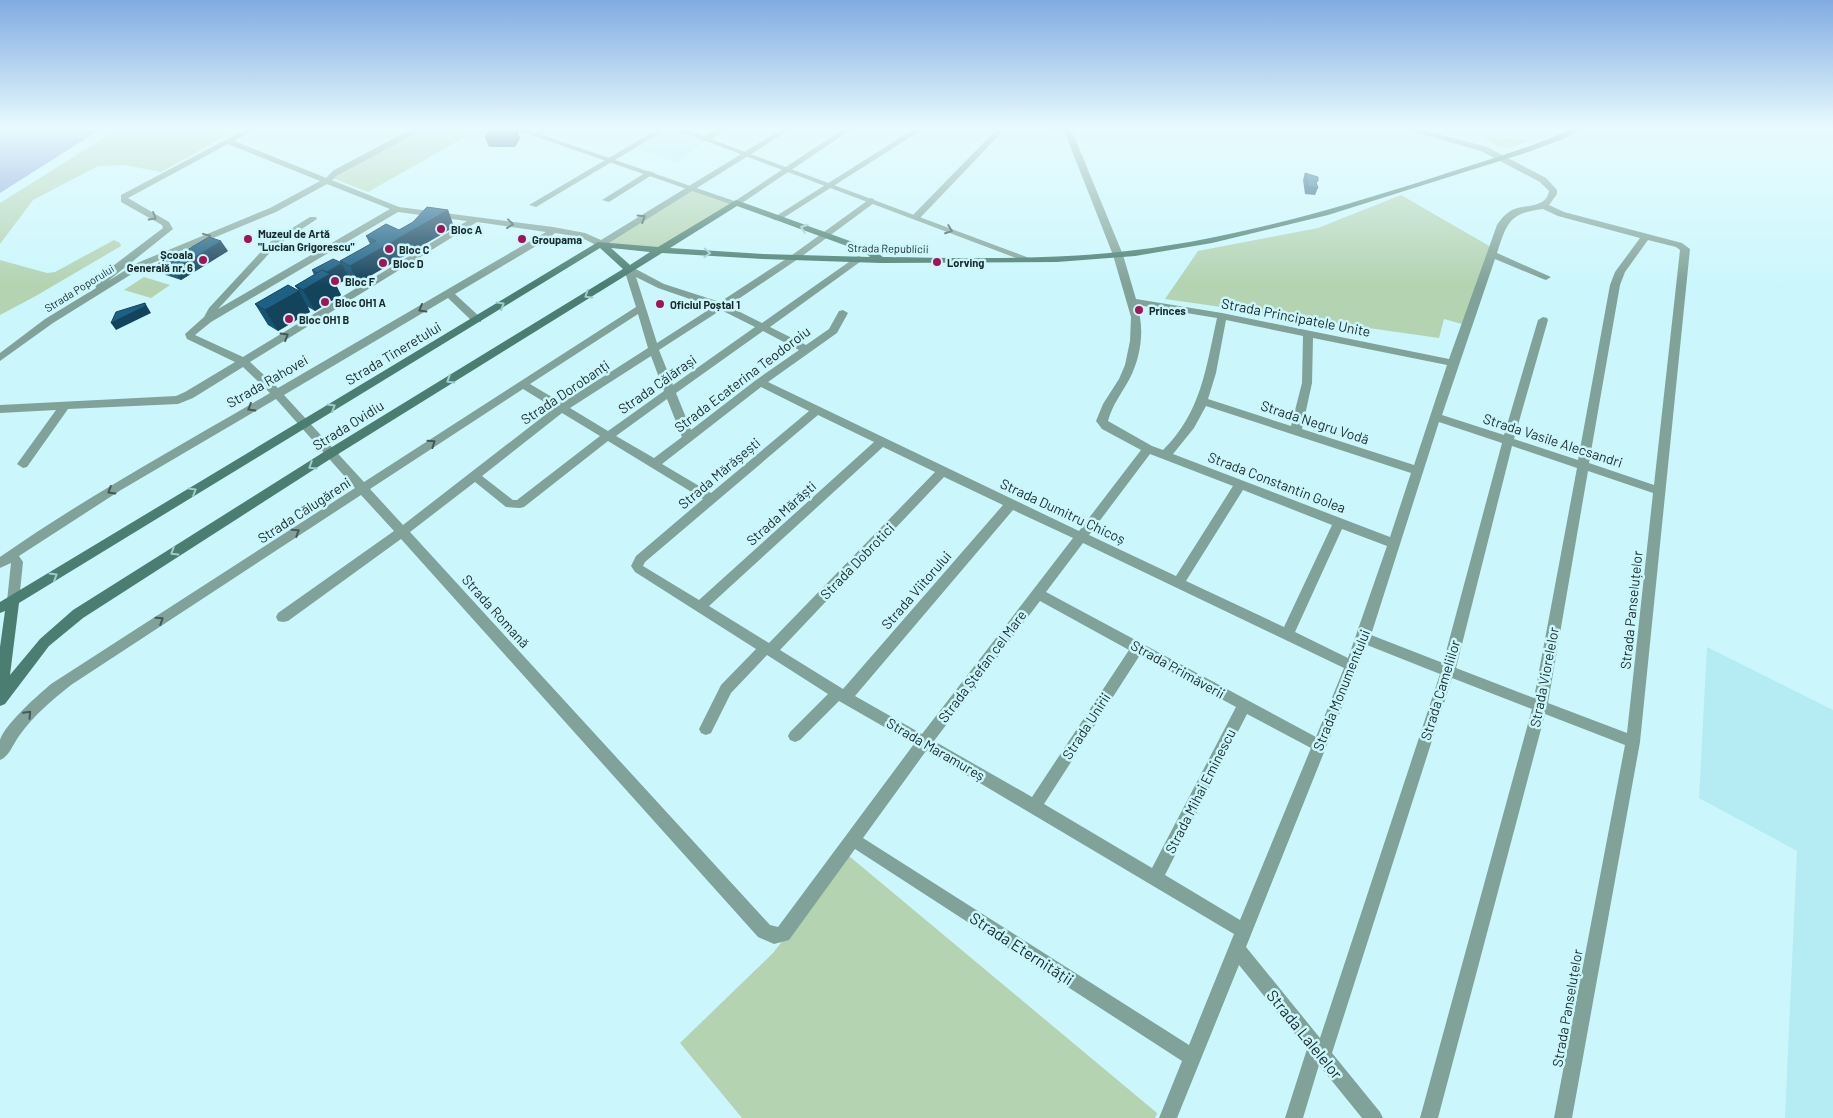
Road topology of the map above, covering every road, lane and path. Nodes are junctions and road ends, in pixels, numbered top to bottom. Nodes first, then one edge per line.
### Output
1 (153, 181) edge
2 (575, 181) edge
3 (637, 181) edge
4 (675, 181) edge
5 (701, 181) edge
6 (769, 181) edge
7 (820, 181) edge
8 (833, 181) edge
9 (951, 181) edge
10 (1090, 181) edge
11 (1430, 181) edge
12 (1545, 181) edge
13 (327, 182) joint
14 (828, 184) junction
15 (692, 187) junction
16 (606, 200) dead end
17 (871, 201) junction
18 (736, 203) junction
19 (534, 206) dead end
20 (1544, 206) junction
21 (397, 209) junction
22 (916, 217) junction
23 (777, 218) junction
24 (313, 219) dead end
25 (475, 220) junction
26 (553, 230) junction
27 (824, 235) junction
28 (1646, 236) junction
29 (601, 244) junction
30 (659, 251) junction
31 (1492, 254) junction
32 (1118, 255) junction
33 (795, 257) junction
34 (858, 259) junction
35 (1027, 259) junction
36 (881, 260) junction
37 (631, 275) junction
38 (1546, 278) dead end
39 (101, 289) junction
40 (449, 293) junction
41 (1132, 302) junction
42 (721, 306) junction
43 (640, 308) junction
44 (843, 313) dead end
45 (1222, 316) junction
46 (208, 320) junction
47 (477, 320) junction
48 (1543, 320) dead end
49 (763, 328) junction
50 (1308, 333) junction
51 (806, 349) junction
52 (654, 351) junction
53 (0, 358) edge
54 (244, 362) junction
55 (1453, 363) junction
56 (760, 382) junction
57 (522, 384) junction
58 (276, 393) junction
59 (669, 394) junction
60 (1202, 401) junction
61 (65, 406) junction
62 (562, 408) junction
63 (0, 409) edge
64 (817, 410) junction
65 (1436, 417) junction
66 (305, 424) junction
67 (1295, 432) junction
68 (608, 436) junction
69 (688, 438) junction
70 (882, 441) junction
71 (1508, 441) junction
72 (1148, 449) junction
73 (331, 454) junction
74 (1165, 455) junction
75 (23, 464) dead end
76 (653, 465) junction
77 (1583, 466) junction
78 (1419, 471) junction
79 (943, 472) junction
80 (475, 476) junction
81 (1241, 484) junction
82 (362, 489) junction
83 (1660, 491) junction
84 (712, 499) junction
85 (1011, 504) junction
86 (1339, 522) junction
87 (402, 532) junction
88 (1081, 536) junction
89 (1395, 544) junction
90 (12, 555) junction
91 (640, 559) joint
92 (0, 562) edge
93 (1178, 583) junction
94 (1038, 594) junction
95 (13, 601) junction
96 (700, 607) junction
97 (0, 608) edge
98 (283, 618) dead end
99 (1287, 634) junction
100 (1363, 638) junction
101 (1138, 647) junction
102 (767, 650) junction
103 (1353, 666) junction
104 (1448, 670) junction
105 (841, 695) junction
106 (0, 698) edge
107 (1244, 705) junction
108 (1540, 706) junction
109 (706, 729) dead end
110 (795, 736) dead end
111 (1633, 742) junction
112 (924, 743) junction
113 (1318, 745) junction
114 (0, 754) edge
115 (1034, 806) junction
116 (852, 839) junction
117 (1156, 878) junction
118 (1244, 931) junction
119 (783, 934) joint
120 (1237, 950) junction
121 (1319, 1051) junction
122 (1192, 1057) junction
123 (1168, 1118) edge
124 (1294, 1118) edge
125 (1374, 1118) edge
126 (1429, 1118) edge
127 (1563, 1118) edge

1 -> 39 street
2 - 19 street
3 - 16 street
4 - 15 street
5 - 15 street, Strada Tineretului
6 - 18 street
7 - 14 street
8 - 14 street
9 - 22 street
10 - 32 street
11 - 32 main road, Strada Republicii
12 - 20 street
13 - 21 street, Strada Republicii
39 -> 13 street, Strada Poporului
14 - 17 street
14 - 23 street
15 - 18 street
29 -> 15 street, Strada Tineretului
17 - 22 street
17 - 27 street, Strada Dorobanți
18 - 23 main road
18 - 30 main road, Strada Ovidiu
20 - 28 street, Strada Panseluțelor
20 - 31 street, Strada Monumentului
21 - 25 street, Strada Republicii
21 - 46 street
22 -> 35 street
27 -> 23 main road
24 - 46 street
25 -> 26 street, Strada Republicii
54 -> 25 street
26 - 29 street, Strada Republicii
26 - 40 street, Strada Rahovei
27 - 33 street, Strada Dorobanți
27 - 36 main road
28 - 77 street, Strada Viorelelor
28 - 83 street, Strada Panseluțelor
29 - 30 main road, Strada Republicii
29 - 37 main road
47 -> 29 main road, Strada Tineretului
30 -> 33 main road, Strada Republicii
30 - 37 main road, Strada Ovidiu
31 - 38 street
31 - 55 street, Strada Monumentului
32 - 35 main road, Strada Republicii
32 - 41 street
33 - 34 main road, Strada Republicii
33 - 42 street, Strada Dorobanți
34 - 36 main road, Strada Republicii
34 - 49 street, Strada Călărași
35 - 36 main road, Strada Republicii
37 - 42 street
37 - 43 street
37 -> 73 main road, Strada Ovidiu
39 - 53 street, Strada Poporului
40 - 47 street
40 -> 58 street, Strada Rahovei
41 - 45 street, Strada Principatele Unite
41 - 72 street, Strada Constantin Golea
42 - 49 street
42 - 52 street, Strada Dorobanți
43 - 52 street
43 - 57 street, Strada Călugăreni
44 - 51 street, Strada Ecaterina Teodoroiu
45 - 50 street, Strada Principatele Unite
45 - 60 street
46 - 54 street, Strada Romană
66 -> 47 main road, Strada Tineretului
48 - 71 street, Strada Cameliilor
49 - 51 street
49 - 59 street, Strada Călărași
50 - 55 street, Strada Principatele Unite
50 - 67 street
51 - 56 street, Strada Ecaterina Teodoroiu
52 - 59 street
52 - 62 street, Strada Dorobanți
54 - 58 street, Strada Romană
54 - 61 street
55 - 65 street, Strada Monumentului
56 - 64 street, Strada Dumitru Chicoș
56 - 69 street, Strada Ecaterina Teodoroiu
57 - 62 street
82 -> 57 street, Strada Călugăreni
58 - 66 street, Strada Romană
58 -> 90 street, Strada Rahovei
59 - 68 street, Strada Călărași
59 - 69 street
60 - 67 street, Strada Negru Vodă
60 - 74 street
61 - 63 street
61 - 75 street
62 - 68 street
62 - 80 street, Strada Dorobanți
64 - 70 street, Strada Dumitru Chicoș
64 - 84 street, Strada Mărășești
65 - 71 street, Strada Vasile Alecsandri
65 - 78 street, Strada Monumentului
66 - 73 street, Strada Romană
95 -> 66 main road, Strada Tineretului
67 - 78 street, Strada Negru Vodă
68 - 76 street
68 - 80 street, Strada Călărași
69 - 76 street, Strada Ecaterina Teodoroiu
70 - 79 street, Strada Dumitru Chicoș
70 - 96 street, Strada Mărăști
71 - 77 street, Strada Vasile Alecsandri
71 - 104 street, Strada Cameliilor
72 - 74 street, Strada Constantin Golea
72 - 88 street, Strada Ștefan cel Mare
73 - 82 street, Strada Romană
73 -> 106 main road, Strada Ovidiu
74 - 81 street, Strada Constantin Golea
76 - 84 street
77 - 83 street, Strada Vasile Alecsandri
77 - 108 street, Strada Viorelelor
78 - 89 street, Strada Monumentului
79 - 85 street, Strada Dumitru Chicoș
79 - 102 street, Strada Dobrotici
80 - 87 street, Strada Dorobanți
81 - 86 street, Strada Constantin Golea
81 - 93 street
82 - 87 street, Strada Romană
114 -> 82 street, Strada Călugăreni
83 - 111 street, Strada Panseluțelor
84 - 91 street, Strada Mărășești
85 - 88 street, Strada Dumitru Chicoș
85 - 105 street, Strada Viitorului
86 - 89 street, Strada Constantin Golea
86 - 99 street
87 - 98 street, Strada Dorobanți
87 - 119 street, Strada Romană
88 - 93 street, Strada Dumitru Chicoș
88 - 94 street, Strada Ștefan cel Mare
89 - 100 street, Strada Monumentului
90 - 92 street, Strada Rahovei
90 - 95 street
91 - 96 street, Strada Maramureș
93 - 99 street, Strada Dumitru Chicoș
94 - 101 street, Strada Primăverii
94 - 112 street, Strada Ștefan cel Mare
95 - 97 main road, Strada Tineretului
95 - 106 main road
96 - 102 street, Strada Maramureș
99 - 103 street, Strada Dumitru Chicoș
100 - 103 street, Strada Monumentului
100 - 104 street
101 - 107 street, Strada Primăverii
101 - 115 street, Strada Unirii
102 - 105 street, Strada Maramureș
102 - 109 street, Strada Dobrotici
103 - 113 street, Strada Monumentului
104 - 108 street
104 - 121 street, Strada Cameliilor
105 - 110 street, Strada Viitorului
105 - 112 street, Strada Maramureș
107 - 113 street, Strada Primăverii
107 - 117 street, Strada Mihai Eminescu
108 - 111 street
108 - 126 street, Strada Viorelelor
111 - 127 street, Strada Panseluțelor
112 - 115 street, Strada Maramureș
112 - 116 street, Strada Ștefan cel Mare
113 - 118 street, Strada Monumentului
115 - 117 street, Strada Maramureș
116 - 119 street, Strada Ștefan cel Mare
116 - 122 street, Strada Eternității
117 - 118 street, Strada Maramureș
118 - 120 street, Strada Monumentului
120 - 121 street, Strada Lalelelor
120 - 122 street, Strada Monumentului
121 - 124 street, Strada Cameliilor
121 - 125 street, Strada Lalelelor
122 - 123 street, Strada Monumentului

